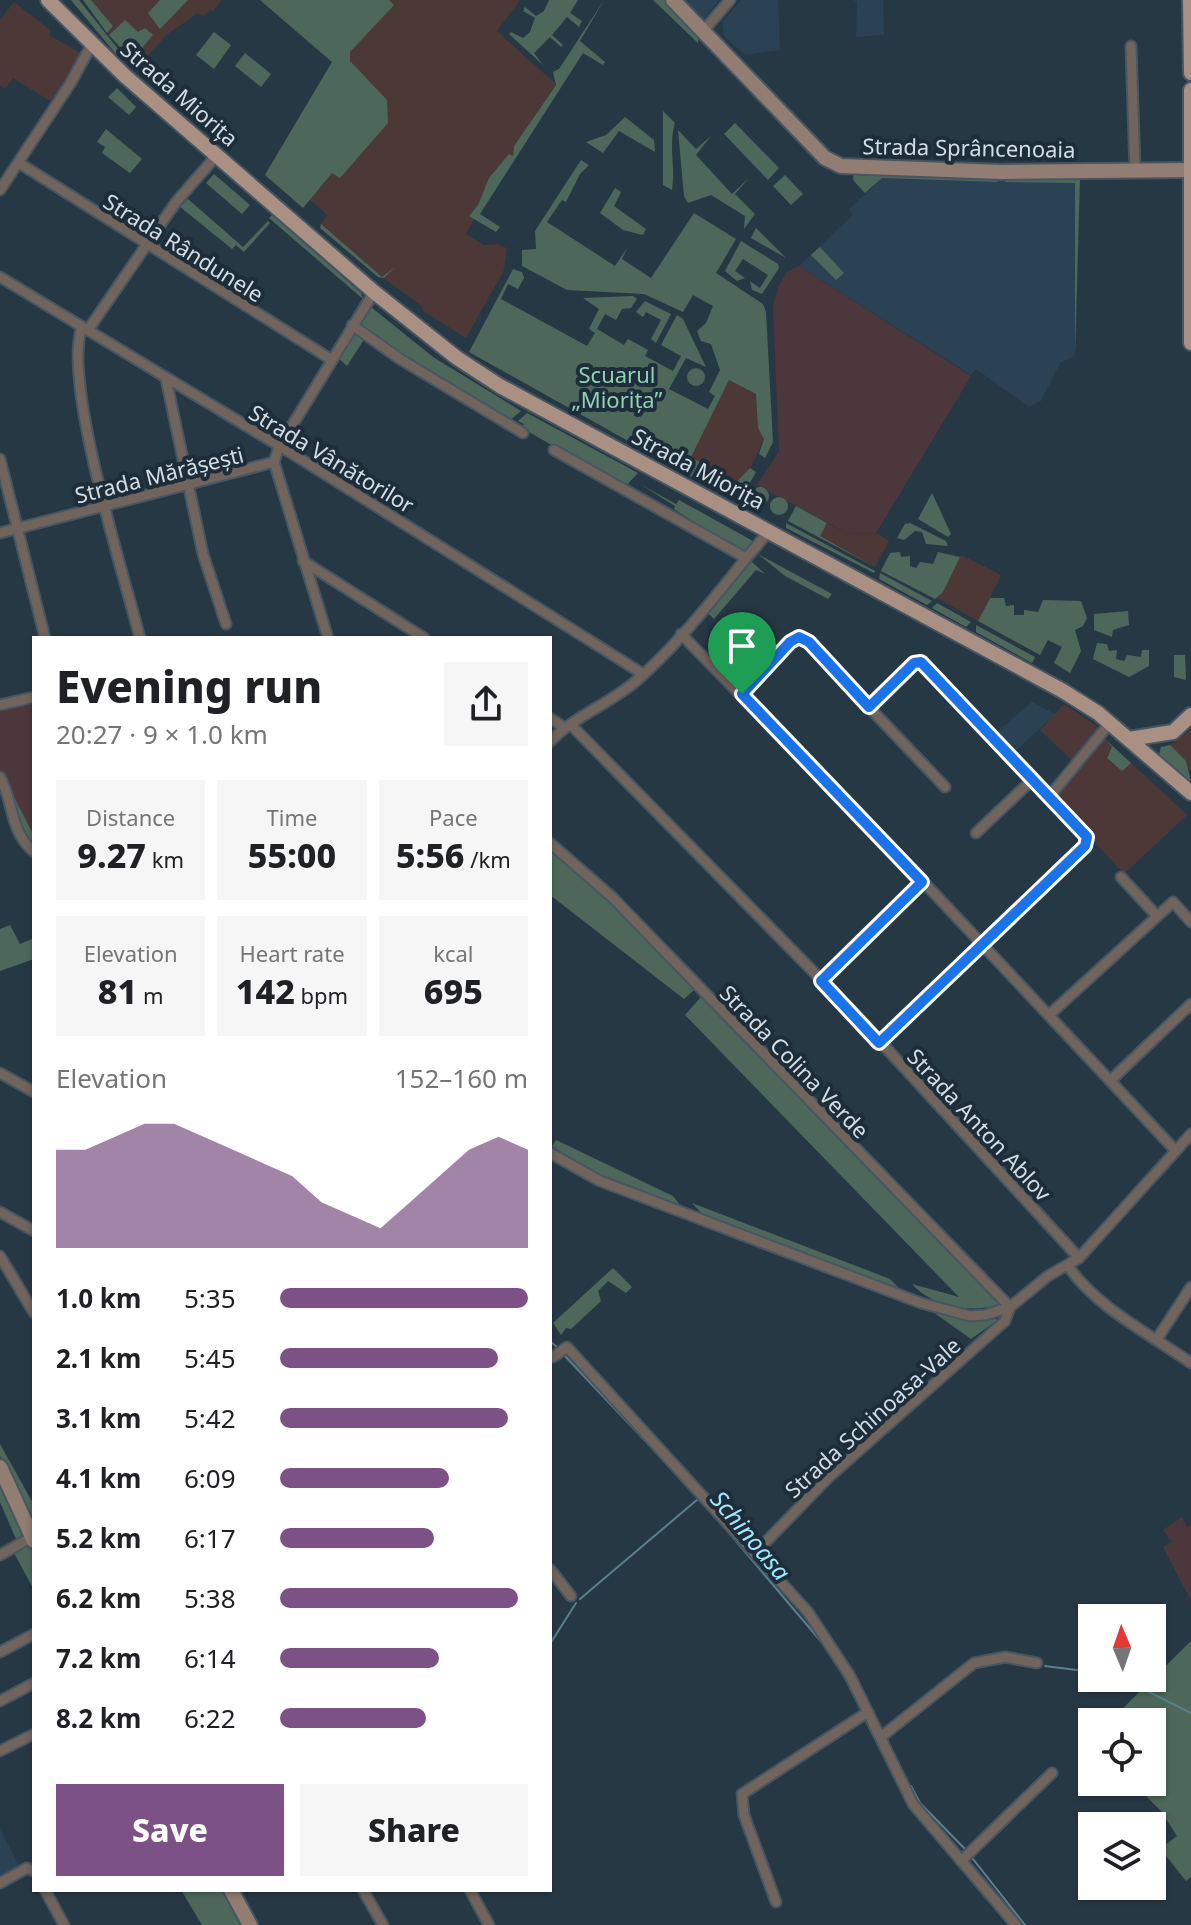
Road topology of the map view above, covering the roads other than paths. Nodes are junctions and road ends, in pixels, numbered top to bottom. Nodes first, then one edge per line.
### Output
1 (48, 0) edge
2 (60, 0) edge
3 (673, 0) edge
4 (730, 0) edge
5 (1190, 0) edge
6 (68, 17) junction
7 (704, 30) junction
8 (92, 44) junction
9 (1131, 46) dead end
10 (1191, 73) edge
11 (1191, 90) edge
12 (217, 155) junction
13 (19, 163) junction
14 (1135, 170) junction
15 (1191, 170) edge
16 (0, 190) edge
17 (147, 245) junction
18 (0, 277) edge
19 (374, 292) junction
20 (352, 325) junction
21 (85, 329) junction
22 (1191, 343) edge
23 (332, 360) junction
24 (166, 379) junction
25 (523, 433) dead end
26 (279, 447) junction
27 (554, 450) dead end
28 (0, 459) edge
29 (274, 462) junction
30 (190, 486) junction
31 (107, 505) junction
32 (18, 529) junction
33 (770, 530) junction
34 (0, 533) edge
35 (746, 558) junction
36 (303, 561) junction
37 (226, 624) dead end
38 (681, 634) junction
39 (45, 636) edge
40 (140, 636) edge
41 (327, 636) edge
42 (421, 636) edge
43 (643, 674) junction
44 (742, 694) junction
45 (32, 697) edge
46 (0, 705) edge
47 (869, 707) junction
48 (1191, 715) edge
49 (552, 719) edge
50 (1110, 723) junction
51 (567, 726) junction
52 (1129, 739) junction
53 (552, 740) edge
54 (0, 777) edge
55 (1033, 779) junction
56 (945, 787) dead end
57 (1191, 793) edge
58 (1049, 797) junction
59 (976, 833) dead end
60 (552, 845) edge
61 (32, 850) edge
62 (1121, 877) dead end
63 (922, 882) junction
64 (1157, 916) junction
65 (1191, 922) edge
66 (982, 943) junction
67 (821, 981) junction
68 (1191, 1004) edge
69 (1049, 1015) junction
70 (879, 1043) junction
71 (0, 1073) edge
72 (1111, 1080) junction
73 (32, 1091) edge
74 (1191, 1134) edge
75 (1175, 1150) junction
76 (552, 1154) edge
77 (0, 1212) edge
78 (32, 1230) edge
79 (0, 1256) edge
80 (1079, 1258) junction
81 (1068, 1266) junction
82 (1191, 1287) edge
83 (1010, 1307) junction
84 (32, 1310) edge
85 (1157, 1339) junction
86 (556, 1354) edge
87 (1191, 1363) edge
88 (0, 1467) edge
89 (32, 1537) edge
90 (32, 1539) edge
91 (755, 1553) junction
92 (0, 1555) edge
93 (552, 1572) edge
94 (571, 1596) dead end
95 (32, 1635) edge
96 (0, 1652) edge
97 (1037, 1663) dead end
98 (32, 1684) edge
99 (0, 1701) edge
100 (865, 1714) junction
101 (32, 1735) edge
102 (881, 1737) junction
103 (0, 1751) edge
104 (1052, 1773) dead end
105 (961, 1861) junction
106 (32, 1870) edge
107 (0, 1883) edge
108 (46, 1892) edge
109 (232, 1892) edge
110 (364, 1892) edge
111 (471, 1892) edge
112 (776, 1902) dead end
113 (64, 1925) edge
114 (250, 1925) edge
115 (383, 1925) edge
116 (489, 1925) edge
117 (1016, 1925) edge

1 - 6 main road, Strada Miorița
2 - 6 main road, Strada Miorița
3 - 7 street, Strada Sprâncenoaia
4 - 7 street
5 - 10 main road
6 - 8 main road, Strada Miorița
7 - 14 street, Strada Sprâncenoaia
8 - 12 main road, Strada Miorița
8 - 13 street
9 - 14 street
11 - 15 main road
12 - 17 street
12 - 19 main road, Strada Miorița
13 - 16 street
13 - 17 street, Strada Rândunele
14 - 15 street, Strada Sprâncenoaia
15 - 22 main road
17 - 21 street
17 - 23 street, Strada Rândunele
18 - 21 street, Strada Vânătorilor
19 - 20 street, Strada Mărășești
19 - 33 main road, Strada Miorița
20 - 23 street, Strada Mărășești
20 - 25 street
21 - 24 street, Strada Vânătorilor
21 - 31 street
23 - 26 street, Strada Mărășești
24 - 26 street, Strada Vânătorilor
24 - 30 street
26 - 29 street, Strada Mărășești
26 - 43 street, Strada Vânătorilor
27 - 35 street
28 - 32 street
29 - 30 street, Strada Mărășești
29 - 36 street
30 - 31 street, Strada Mărășești
30 - 37 street
31 - 32 street, Strada Mărășești
31 - 40 street
32 - 34 street, Strada Mărășești
32 - 39 street
33 - 35 street
33 - 50 main road, Strada Miorița
35 - 38 street
36 - 41 street
36 - 42 street
38 - 43 street
38 - 44 street
43 - 51 street
44 - 47 street
44 - 63 street
45 - 46 street
47 - 55 street
47 - 56 street
48 - 52 main road
49 - 51 street, Strada Anton Ablov
50 - 52 main road, Strada Miorița
50 - 58 street
51 - 53 street
51 - 67 street, Strada Anton Ablov
52 - 57 main road, Strada Miorița
54 - 61 street
55 - 58 street
55 - 59 street
58 - 66 street
60 - 83 street, Strada Colina Verde
62 - 64 street
63 - 66 street
63 - 67 street
64 - 65 street
64 - 69 street
66 - 69 street
66 - 70 street
67 - 70 street, Strada Anton Ablov
68 - 72 street
69 - 72 street
70 - 80 street, Strada Anton Ablov
71 - 73 street
72 - 75 street
74 - 75 street
75 - 80 street
76 - 83 street
77 - 78 street
79 - 84 street
80 - 81 street
81 - 83 street
81 - 85 street
82 - 85 street
83 - 91 street, Strada Schinoasa-Vale
85 - 87 street
86 - 91 street
88 - 89 street
90 - 92 street
91 - 100 street
93 - 94 street
95 - 96 street
97 - 102 street
98 - 99 street
100 - 102 street
100 - 112 street
101 - 103 street
102 - 105 street
104 - 105 street
105 - 117 street
106 - 107 street
108 - 113 street
109 - 114 street
110 - 115 street
111 - 116 street

